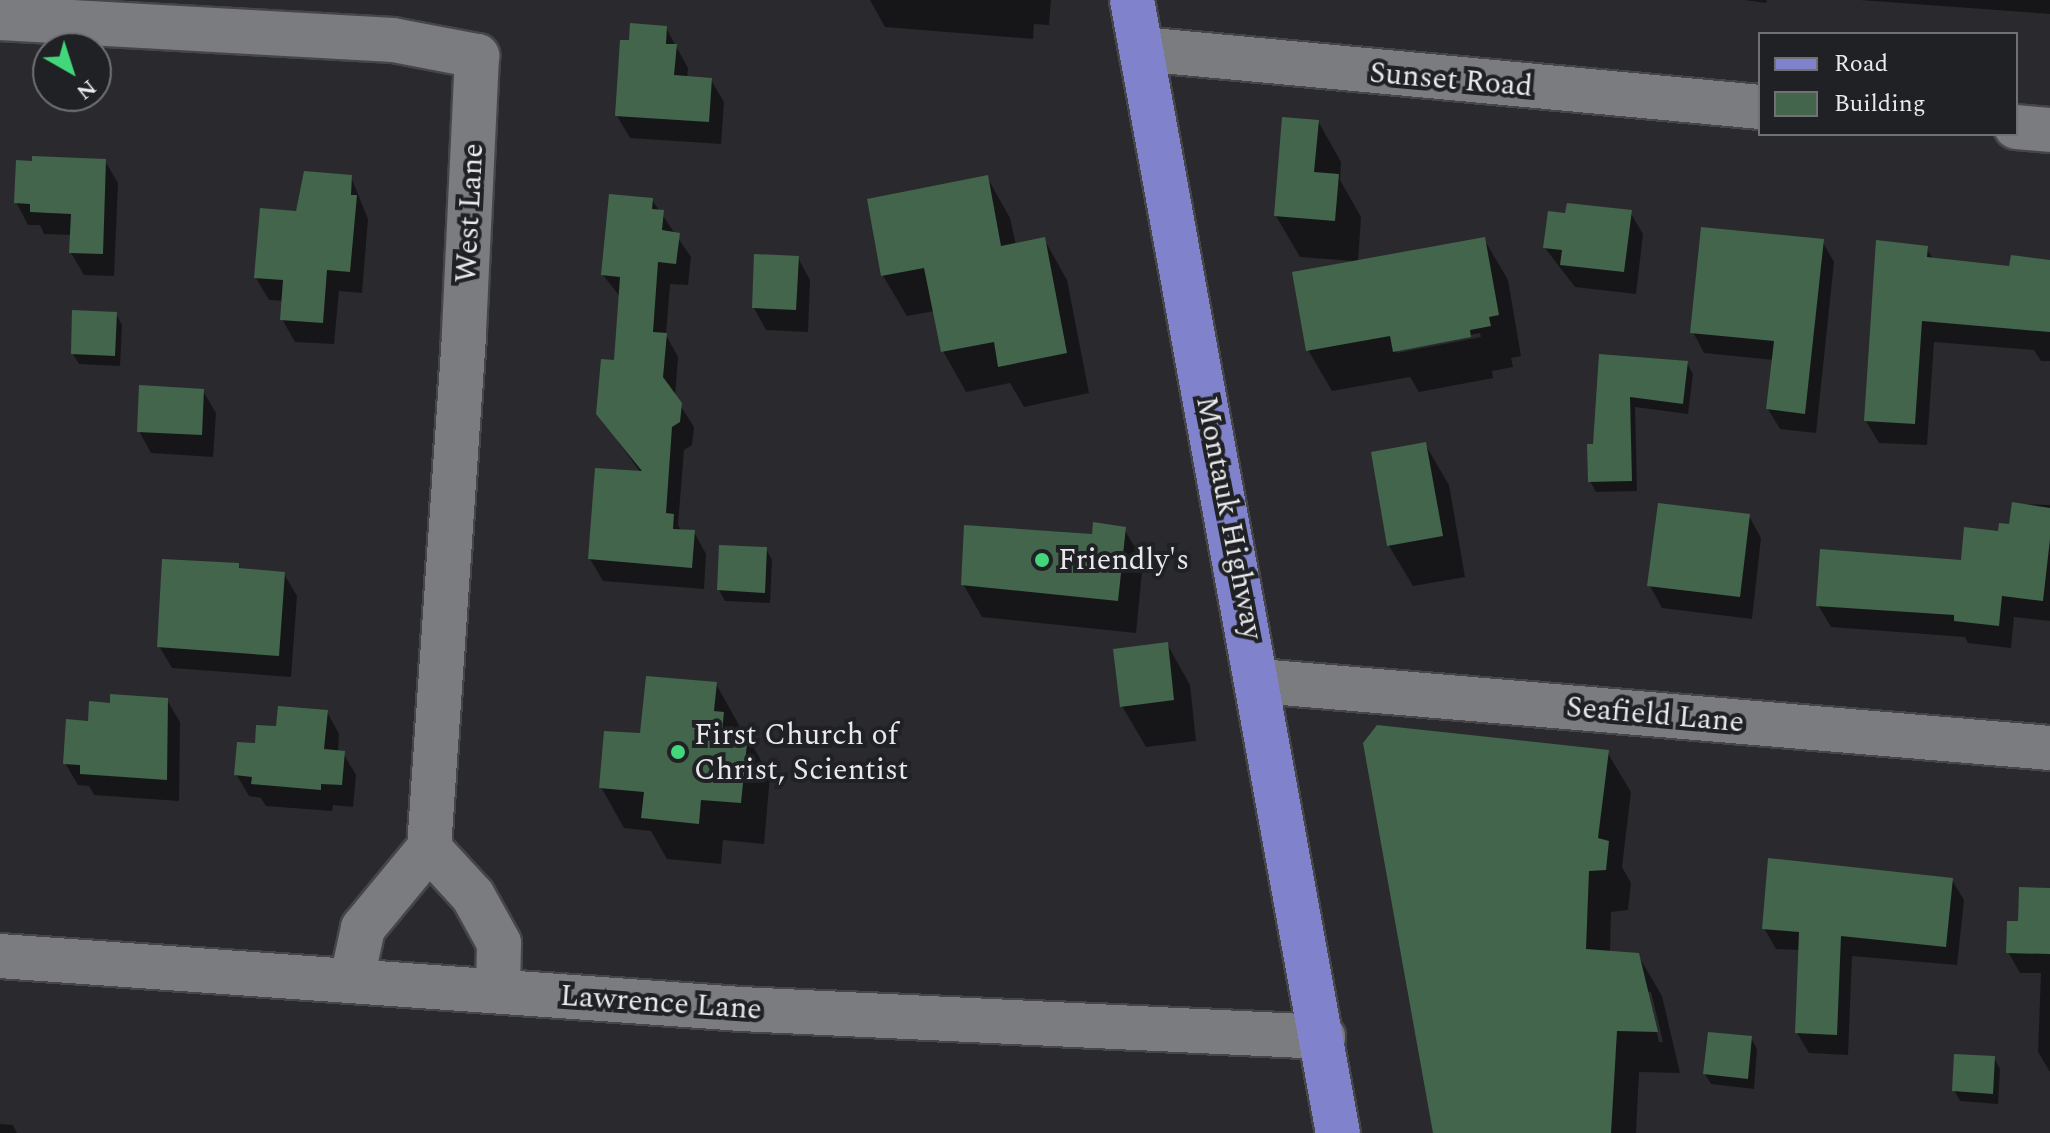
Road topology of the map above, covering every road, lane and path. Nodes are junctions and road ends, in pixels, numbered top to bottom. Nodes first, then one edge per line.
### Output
1 (1132, 0) edge
2 (0, 18) edge
3 (1141, 49) junction
4 (1758, 107) edge
5 (2018, 127) edge
6 (2050, 130) edge
7 (1259, 681) junction
8 (2050, 748) edge
9 (429, 848) junction
10 (0, 956) edge
11 (352, 979) junction
12 (498, 990) junction
13 (1323, 1037) junction
14 (1338, 1133) edge

1 - 3 main road, Montauk Highway
2 - 9 street, West Lane
3 - 4 street, Sunset Road
3 - 7 main road, Montauk Highway
5 - 6 street
7 - 8 street, Seafield Lane
7 - 13 main road, Montauk Highway
9 - 11 street
9 - 12 street
10 - 11 street, Lawrence Lane
11 - 12 street, Lawrence Lane
12 - 13 street, Lawrence Lane
13 - 14 main road, Montauk Highway

